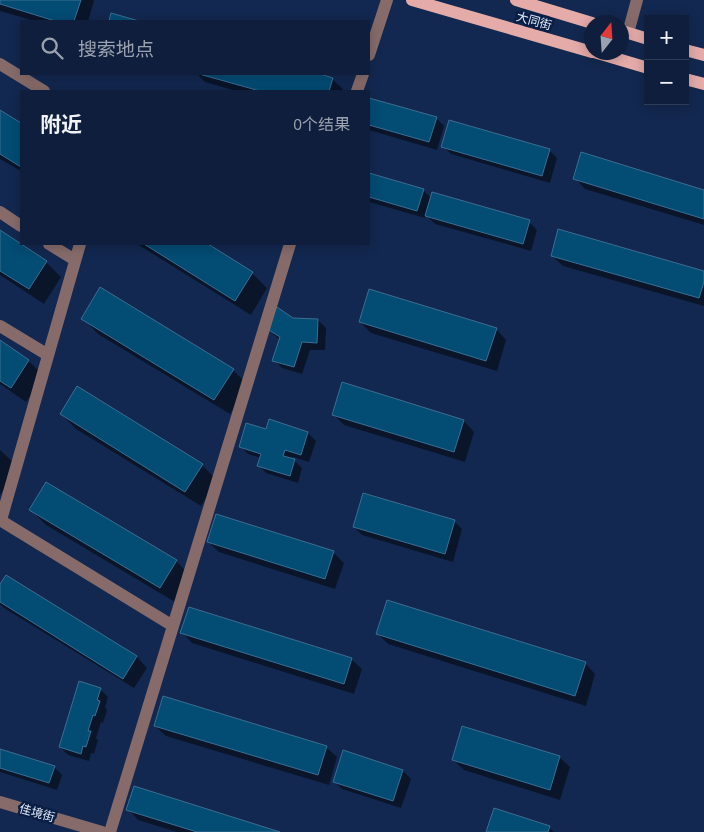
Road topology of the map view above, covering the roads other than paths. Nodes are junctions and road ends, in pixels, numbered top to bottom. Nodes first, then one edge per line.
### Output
1 (387, 0) edge
2 (412, 0) edge
3 (516, 0) edge
4 (637, 0) edge
5 (584, 20) edge
6 (629, 21) edge
7 (629, 33) edge
8 (644, 38) edge
9 (584, 49) edge
10 (689, 51) edge
11 (370, 52) edge
12 (704, 55) edge
13 (620, 60) edge
14 (0, 64) edge
15 (644, 67) edge
16 (362, 75) edge
17 (689, 80) edge
18 (704, 84) edge
19 (42, 90) edge
20 (357, 90) edge
21 (0, 212) edge
22 (20, 225) edge
23 (52, 245) edge
24 (80, 245) edge
25 (288, 245) edge
26 (75, 260) junction
27 (0, 326) edge
28 (48, 355) junction
29 (0, 520) edge
30 (172, 626) junction
31 (0, 802) edge
32 (102, 832) edge
33 (110, 832) edge

1 - 11 street
2 - 9 main road, 大同街
3 - 5 main road, 大同街
4 - 6 street
7 - 8 main road
10 - 12 main road
13 - 15 main road, 大同街
14 - 19 street
16 - 20 street
17 - 18 main road
21 - 22 street
23 - 26 street
24 - 26 street
25 - 30 street
26 - 28 street
27 - 28 street
28 - 29 street
29 - 30 street
30 - 33 street
31 - 32 street, 佳境街

